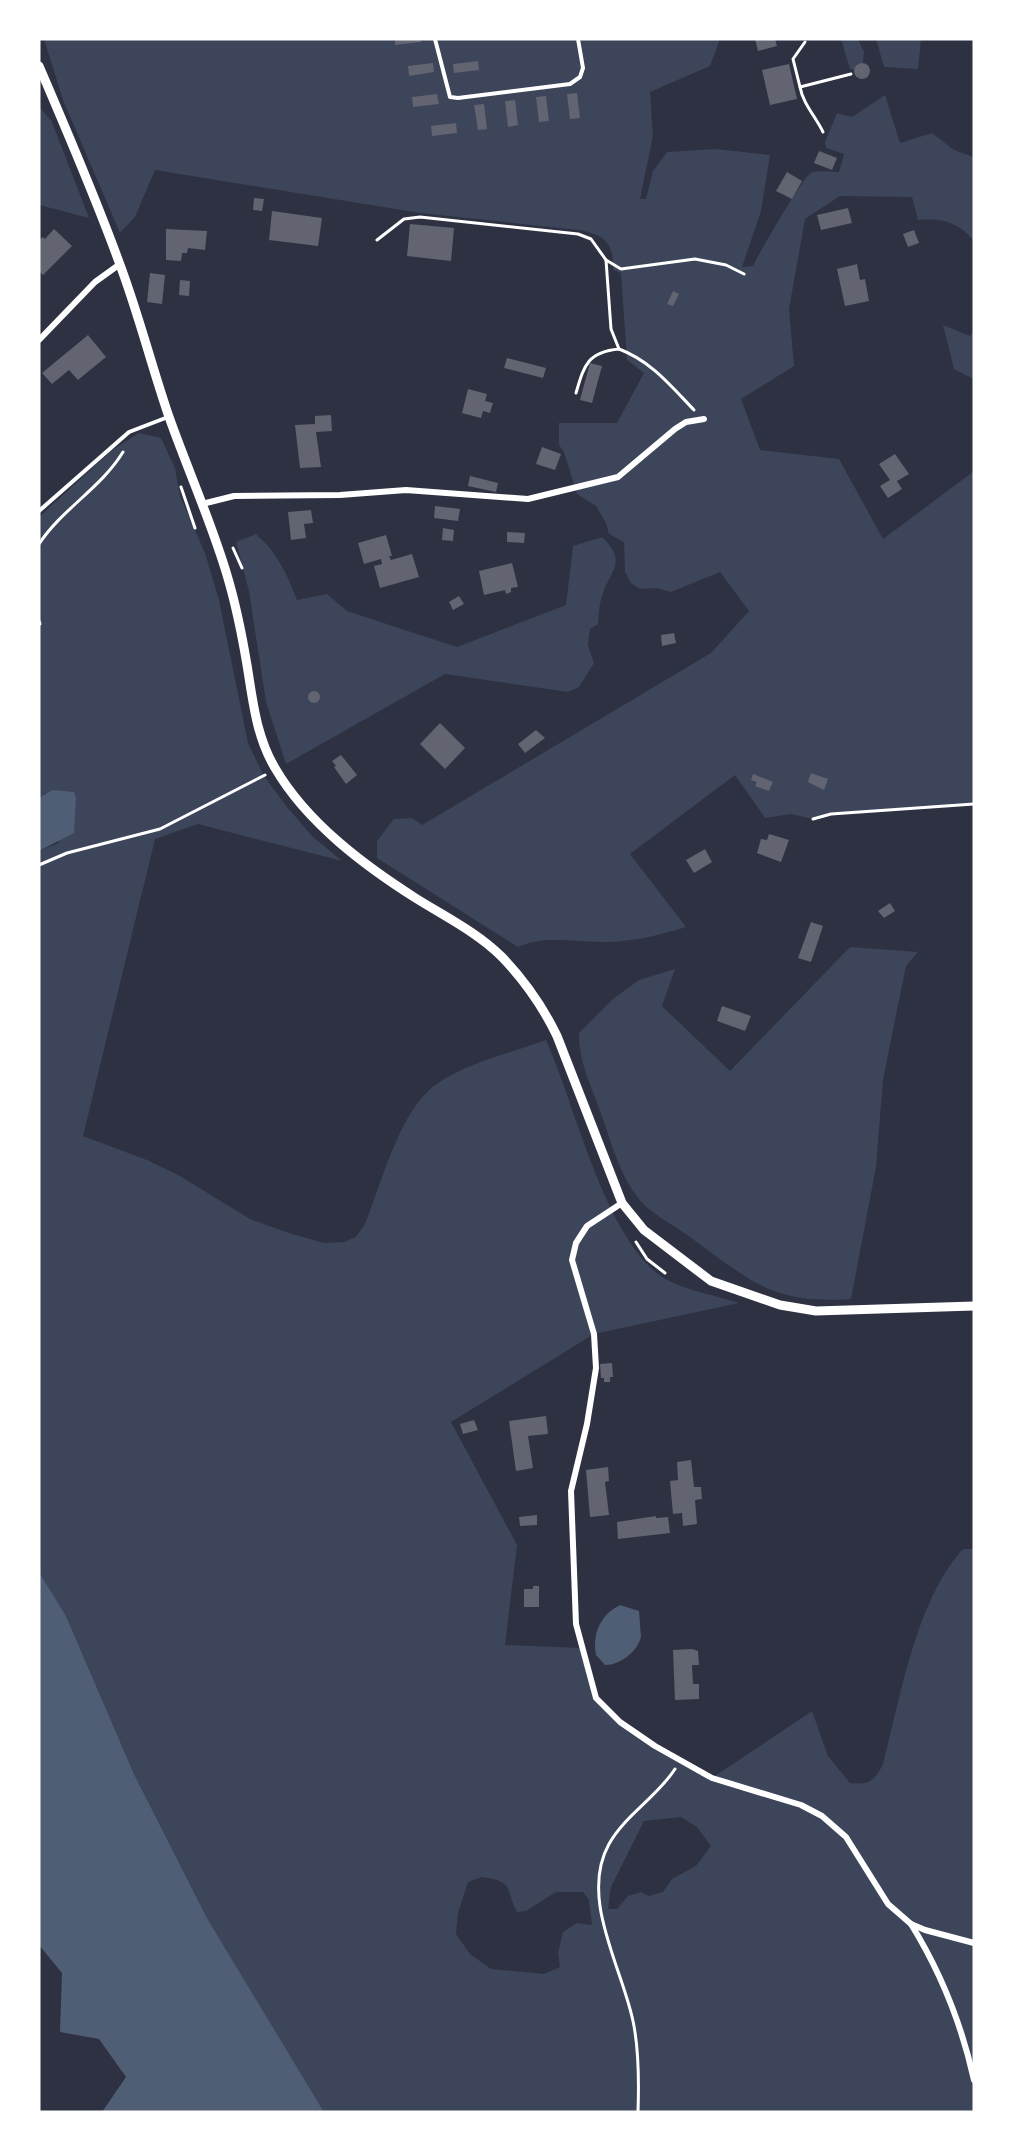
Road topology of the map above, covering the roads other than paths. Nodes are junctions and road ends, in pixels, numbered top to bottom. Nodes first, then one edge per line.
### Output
1 (435, 39) edge
2 (578, 39) edge
3 (39, 66) edge
4 (120, 264) junction
5 (39, 340) edge
6 (169, 416) junction
7 (704, 419) road end
8 (202, 504) junction
9 (39, 511) edge
10 (622, 1203) junction
11 (974, 1306) edge
12 (911, 1924) junction
13 (974, 1942) edge
14 (974, 2080) edge

1 - 2 lane
3 - 4 street
4 - 5 street
4 - 6 street
6 - 8 street
6 - 9 lane
7 - 8 street
8 - 10 street
10 - 11 street
10 - 12 street
12 - 13 street
12 - 14 street

